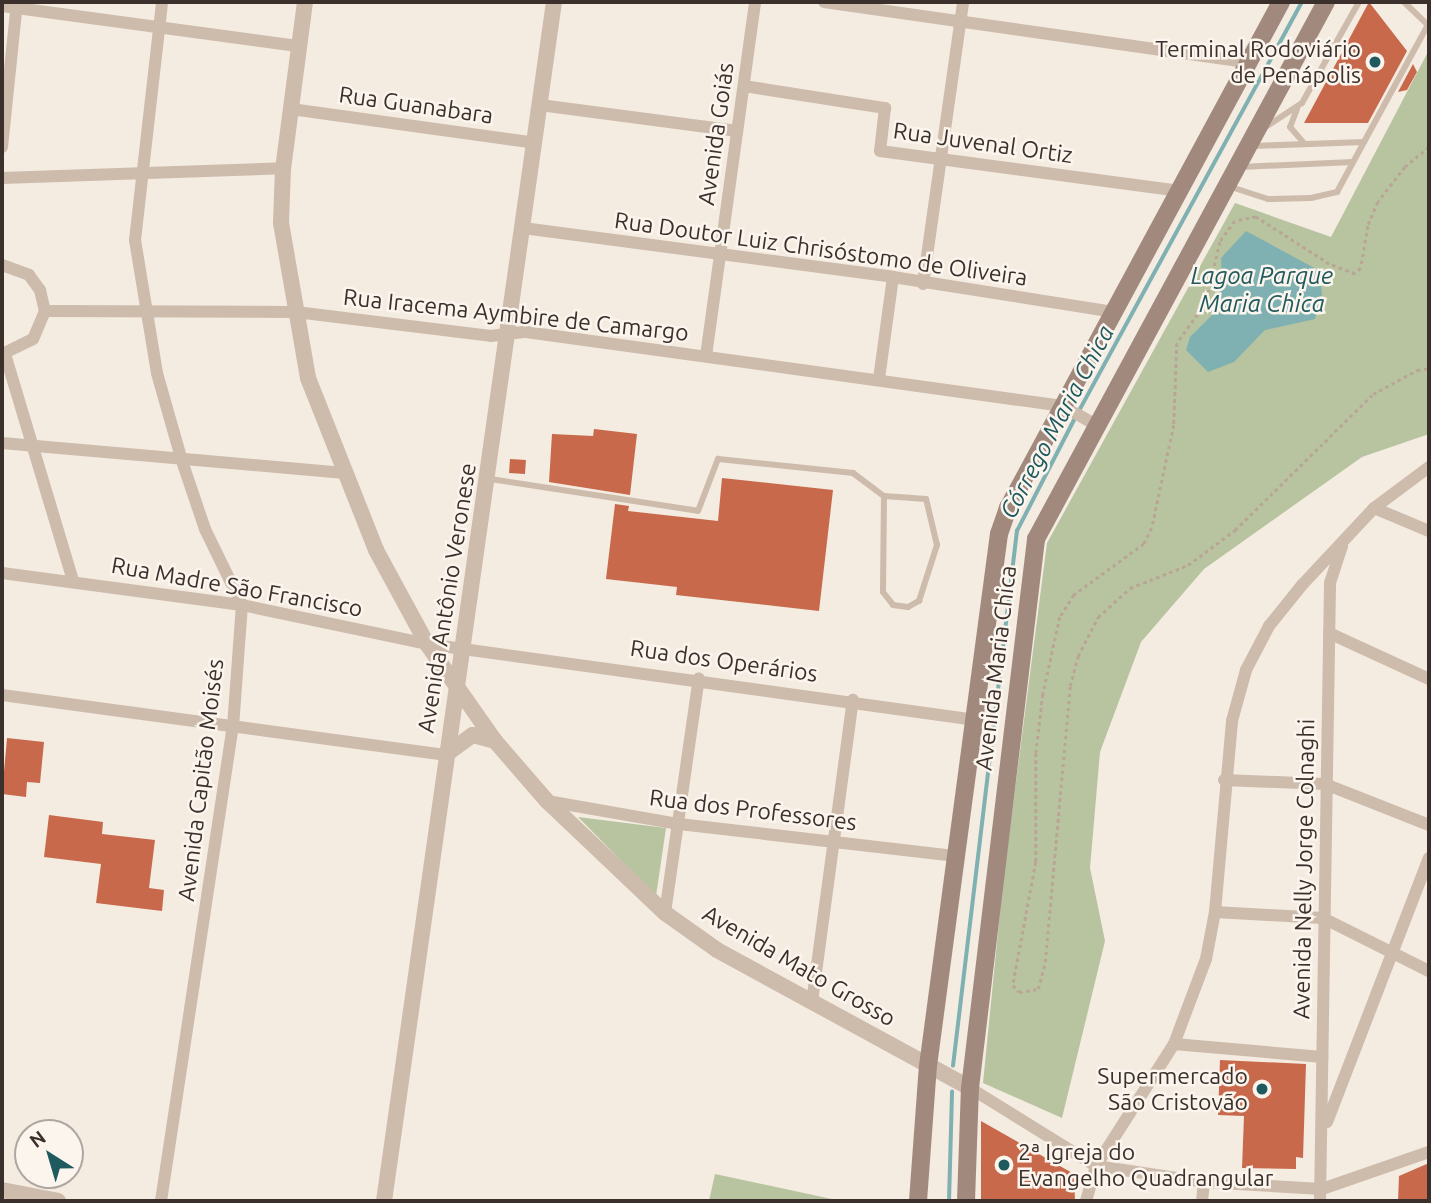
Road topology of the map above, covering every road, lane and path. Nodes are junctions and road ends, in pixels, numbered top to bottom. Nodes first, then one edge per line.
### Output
1 (162, 2) edge
2 (305, 2) edge
3 (554, 2) edge
4 (755, 2) edge
5 (824, 2) edge
6 (963, 2) edge
7 (1281, 2) edge
8 (1326, 2) edge
9 (1359, 2) edge
10 (1404, 2) edge
11 (17, 5) edge
12 (2, 6) edge
13 (960, 20) junction
14 (1429, 24) edge
15 (159, 29) junction
16 (299, 46) junction
17 (1248, 62) junction
18 (744, 86) junction
19 (1302, 103) junction
20 (540, 105) junction
21 (291, 108) junction
22 (737, 131) junction
23 (1250, 140) junction
24 (1364, 142) junction
25 (535, 143) junction
26 (1306, 144) junction
27 (2, 147) edge
28 (1429, 147) edge
29 (942, 159) junction
30 (1353, 162) junction
31 (1236, 167) junction
32 (283, 168) junction
33 (140, 170) junction
34 (2, 178) edge
35 (1226, 185) junction
36 (1178, 191) junction
37 (523, 228) junction
38 (720, 255) junction
39 (2, 265) edge
40 (893, 277) junction
41 (923, 284) junction
42 (144, 309) junction
43 (45, 311) junction
44 (296, 312) junction
45 (1113, 312) junction
46 (509, 334) junction
47 (3, 354) edge
48 (706, 356) junction
49 (1429, 368) edge
50 (879, 379) junction
51 (1065, 407) junction
52 (1094, 424) junction
53 (2, 443) edge
54 (32, 446) junction
55 (182, 461) junction
56 (1429, 467) edge
57 (342, 473) junction
58 (489, 479) junction
59 (884, 496) junction
60 (1374, 508) junction
61 (1429, 531) edge
62 (1344, 540) junction
63 (2, 573) edge
64 (73, 581) junction
65 (242, 605) junction
66 (1329, 633) junction
67 (428, 644) junction
68 (465, 649) junction
69 (699, 678) junction
70 (1429, 679) edge
71 (457, 683) junction
72 (2, 695) edge
73 (853, 701) junction
74 (976, 720) junction
75 (233, 727) junction
76 (495, 741) junction
77 (445, 755) junction
78 (1224, 780) junction
79 (1325, 784) junction
80 (547, 801) junction
81 (679, 824) junction
82 (1429, 825) edge
83 (833, 842) junction
84 (954, 856) junction
85 (1429, 858) edge
86 (1215, 912) junction
87 (665, 913) junction
88 (1323, 918) junction
89 (1393, 953) junction
90 (1429, 971) edge
91 (811, 1002) junction
92 (1174, 1044) junction
93 (1322, 1057) junction
94 (928, 1066) junction
95 (970, 1088) junction
96 (1325, 1128) junction
97 (1429, 1152) edge
98 (1096, 1166) junction
99 (1204, 1182) junction
100 (2, 1190) edge
101 (1321, 1195) edge
102 (58, 1201) edge
103 (161, 1201) edge
104 (384, 1201) edge
105 (918, 1201) edge
106 (966, 1201) edge
107 (1086, 1201) edge
108 (1202, 1201) edge

1 - 15 street
2 - 16 street, Avenida Mato Grosso
3 - 20 street, Avenida Antônio Veronese
4 - 18 street, Avenida Goiás
5 - 13 street
6 - 13 street
7 - 17 main road, Avenida Maria Chica
8 - 23 main road, Avenida Maria Chica
9 - 19 lane
10 - 14 lane
11 - 12 street
11 - 15 street
11 - 27 street
13 - 17 street
13 - 29 street
14 - 24 lane
15 - 16 street
15 - 33 street
16 - 21 street, Avenida Mato Grosso
17 - 36 main road, Avenida Maria Chica
18 - 22 street, Avenida Goiás
18 - 29 street, Rua Juvenal Ortiz
19 - 23 lane
19 - 26 lane
20 - 22 street
20 - 25 street, Avenida Antônio Veronese
21 - 25 street, Rua Guanabara
21 - 32 street, Avenida Mato Grosso
22 - 38 street, Avenida Goiás
23 - 26 lane
23 - 31 main road, Avenida Maria Chica
24 - 26 lane
24 - 30 lane
25 - 37 street, Avenida Antônio Veronese
28 - 49 path
29 - 36 street, Rua Juvenal Ortiz
29 - 41 street
30 - 31 lane
30 - 35 lane
31 - 35 main road, Avenida Maria Chica
32 - 33 street
32 - 44 street, Avenida Mato Grosso
33 - 34 street
33 - 42 street
35 - 52 main road, Avenida Maria Chica
36 - 45 main road, Avenida Maria Chica
37 - 38 street, Rua Doutor Luiz Chrisóstomo de Oliveira
37 - 46 street, Avenida Antônio Veronese
38 - 40 street, Rua Doutor Luiz Chrisóstomo de Oliveira
38 - 48 street, Avenida Goiás
39 - 43 street
40 - 41 street, Rua Doutor Luiz Chrisóstomo de Oliveira
40 - 50 street
41 - 45 street, Rua Doutor Luiz Chrisóstomo de Oliveira
42 - 43 street, Rua Iracema Aymbire de Camargo
42 - 44 street, Rua Iracema Aymbire de Camargo
42 - 55 street
43 - 47 street
44 - 46 street, Rua Iracema Aymbire de Camargo
44 - 57 street, Avenida Mato Grosso
45 - 51 main road, Avenida Maria Chica
46 - 48 street, Rua Iracema Aymbire de Camargo
46 - 58 street, Avenida Antônio Veronese
47 - 54 street
48 - 50 street, Rua Iracema Aymbire de Camargo
50 - 51 street, Rua Iracema Aymbire de Camargo
51 - 52 street
51 - 74 main road, Avenida Maria Chica
52 - 95 main road, Avenida Maria Chica
53 - 54 street
54 - 55 street
54 - 64 street
55 - 57 street
55 - 65 street
56 - 60 street
57 - 67 street, Avenida Mato Grosso
58 - 59 lane
58 - 68 street, Avenida Antônio Veronese
59 - 59 lane
60 - 61 street
60 - 62 street
62 - 66 street, Avenida Nelly Jorge Colnaghi
62 - 78 street
63 - 64 street, Rua Madre São Francisco
64 - 65 street, Rua Madre São Francisco
65 - 67 street, Rua Madre São Francisco
65 - 75 street, Avenida Capitão Moisés
66 - 70 street
66 - 79 street, Avenida Nelly Jorge Colnaghi
67 - 68 street, Rua Madre São Francisco
67 - 71 street, Avenida Mato Grosso
68 - 69 street, Rua dos Operários
68 - 71 street, Avenida Antônio Veronese
69 - 73 street, Rua dos Operários
69 - 81 street
71 - 76 street, Avenida Mato Grosso
71 - 77 street, Avenida Antônio Veronese
72 - 75 street
73 - 74 street, Rua dos Operários
73 - 83 street
74 - 84 main road, Avenida Maria Chica
75 - 77 street
75 - 103 street, Avenida Capitão Moisés
76 - 77 street
76 - 80 street, Avenida Mato Grosso
77 - 104 street, Avenida Antônio Veronese
78 - 79 street
78 - 86 street
79 - 82 street
79 - 88 street, Avenida Nelly Jorge Colnaghi
80 - 81 street, Rua dos Professores
80 - 87 street, Avenida Mato Grosso
81 - 83 street, Rua dos Professores
81 - 87 street
83 - 84 street, Rua dos Professores
83 - 91 street
84 - 94 main road, Avenida Maria Chica
85 - 89 street
86 - 88 street
86 - 92 street
87 - 91 street, Avenida Mato Grosso
88 - 89 street
88 - 93 street, Avenida Nelly Jorge Colnaghi
89 - 90 street
89 - 96 street
91 - 94 street, Avenida Mato Grosso
92 - 93 street
92 - 98 street
93 - 96 street, Avenida Nelly Jorge Colnaghi
94 - 95 street, Avenida Mato Grosso
94 - 105 main road, Avenida Maria Chica
95 - 98 street
95 - 106 main road, Avenida Maria Chica
96 - 101 street, Avenida Nelly Jorge Colnaghi
97 - 101 street
98 - 99 street
98 - 107 street
99 - 101 street
99 - 108 street
100 - 102 street

